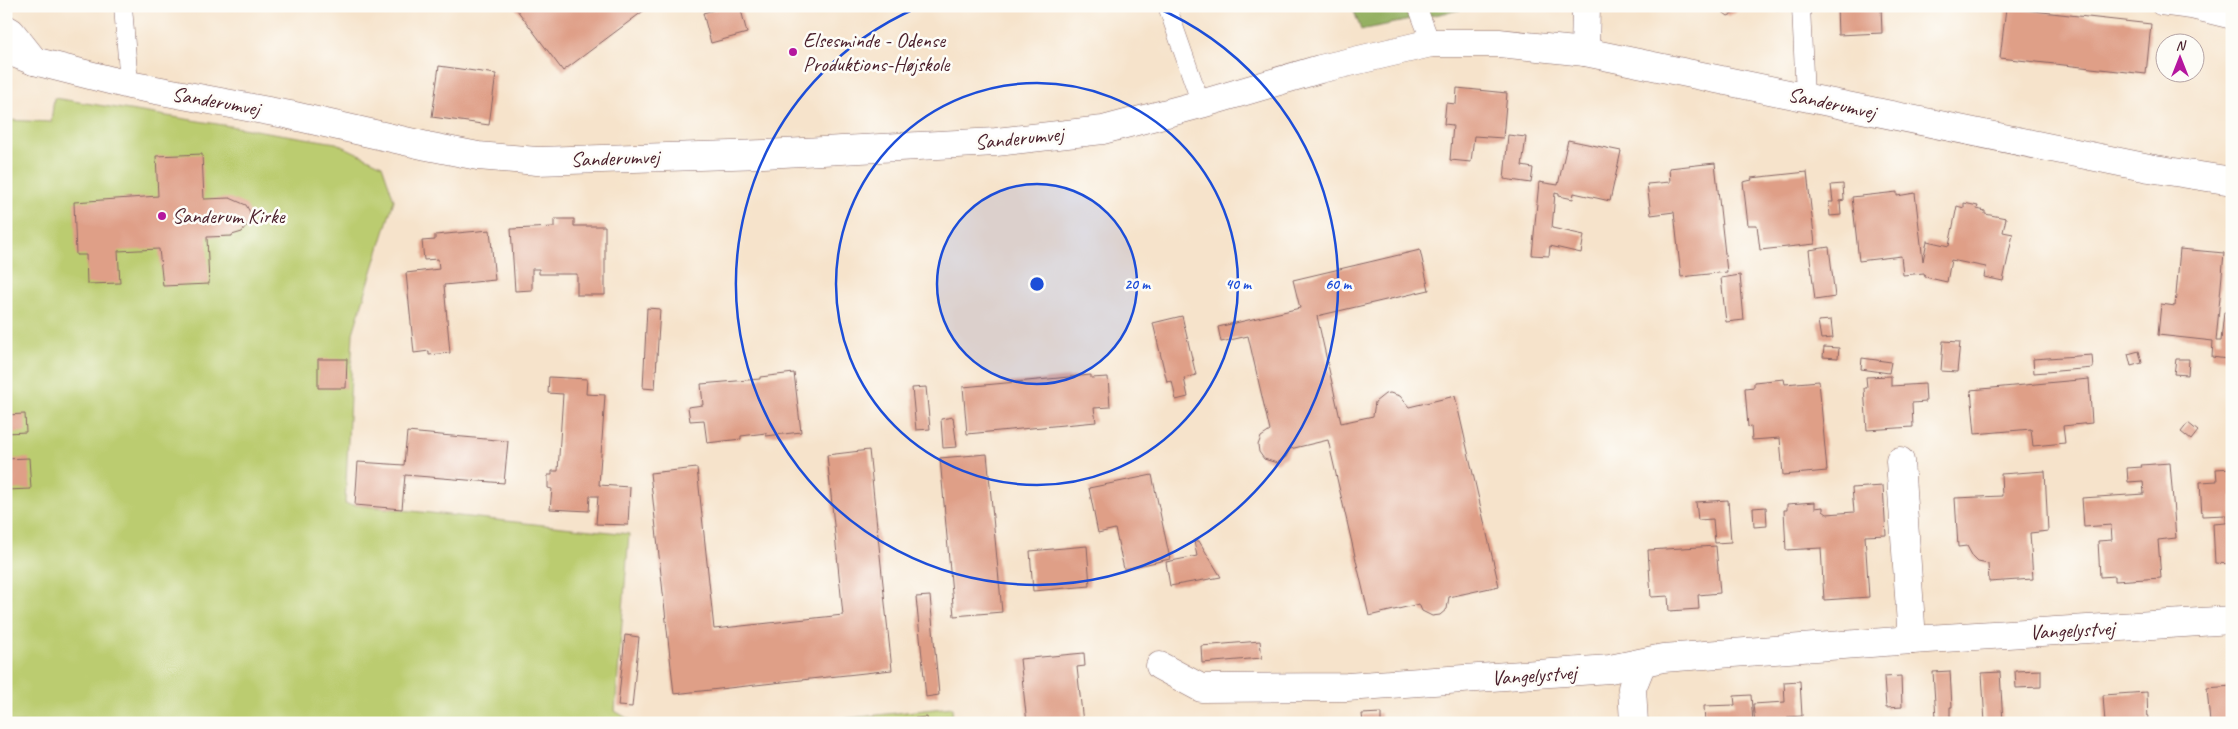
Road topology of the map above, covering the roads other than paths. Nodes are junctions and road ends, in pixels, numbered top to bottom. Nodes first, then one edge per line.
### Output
1 (123, 6) edge
2 (1167, 6) edge
3 (1417, 6) edge
4 (1586, 6) edge
5 (1801, 6) edge
6 (2160, 6) edge
7 (2232, 20) edge
8 (6, 29) edge
9 (1431, 43) junction
10 (6, 50) edge
11 (1585, 52) junction
12 (34, 61) junction
13 (129, 85) junction
14 (1805, 97) junction
15 (1201, 104) junction
16 (2232, 181) edge
17 (1900, 461) dead end
18 (2232, 620) edge
19 (1912, 640) junction
20 (1642, 663) junction
21 (1160, 666) dead end
22 (1634, 723) edge

1 - 13 lane
2 - 15 lane
3 - 9 lane
4 - 11 street
5 - 14 lane
6 - 7 lane
8 - 12 street
9 - 11 street, Sanderumvej
9 - 15 street, Sanderumvej
10 - 12 street, Sanderumvej
11 - 14 street, Sanderumvej
12 - 13 street, Sanderumvej
13 - 15 street, Sanderumvej
14 - 16 street, Sanderumvej
17 - 19 street
18 - 19 street, Vangelystvej
19 - 20 street, Vangelystvej
20 - 21 street, Vangelystvej
20 - 22 street

